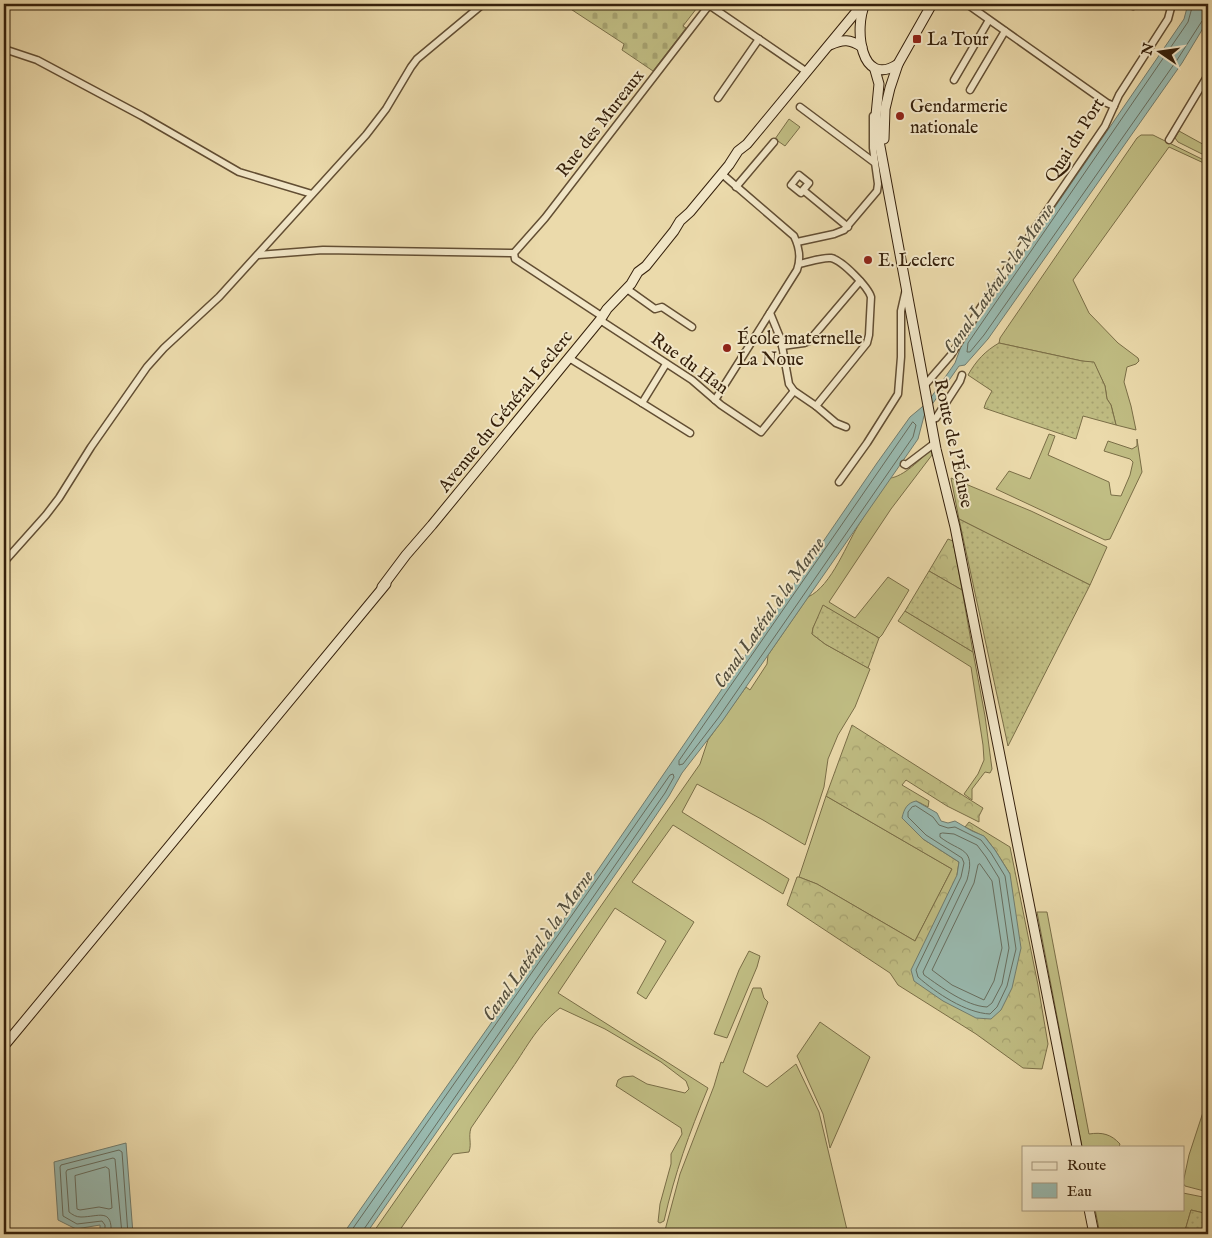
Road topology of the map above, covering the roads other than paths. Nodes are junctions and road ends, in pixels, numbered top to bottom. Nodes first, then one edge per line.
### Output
1 (483, 4) edge
2 (709, 4) edge
3 (932, 4) edge
4 (967, 4) edge
5 (1172, 4) edge
6 (865, 5) edge
7 (989, 20) junction
8 (1005, 31) junction
9 (759, 39) junction
10 (830, 45) junction
11 (862, 47) junction
12 (4, 49) edge
13 (898, 64) junction
14 (875, 70) junction
15 (807, 72) junction
16 (1208, 74) edge
17 (954, 80) dead end
18 (879, 84) junction
19 (890, 88) junction
20 (970, 90) dead end
21 (718, 98) dead end
22 (1114, 106) junction
23 (800, 108) dead end
24 (1169, 140) dead end
25 (774, 142) dead end
26 (879, 161) junction
27 (722, 174) junction
28 (736, 187) junction
29 (803, 190) dead end
30 (312, 194) junction
31 (848, 227) junction
32 (797, 242) junction
33 (258, 255) junction
34 (514, 256) junction
35 (799, 264) junction
36 (860, 281) junction
37 (907, 288) junction
38 (626, 290) junction
39 (770, 313) junction
40 (602, 319) junction
41 (692, 326) dead end
42 (782, 346) junction
43 (569, 358) junction
44 (666, 364) junction
45 (962, 374) dead end
46 (925, 385) junction
47 (794, 391) junction
48 (715, 400) junction
49 (642, 403) junction
50 (816, 406) junction
51 (931, 420) junction
52 (846, 427) dead end
53 (690, 433) dead end
54 (935, 442) junction
55 (904, 464) dead end
56 (839, 482) dead end
57 (4, 562) edge
58 (4, 1046) edge
59 (1077, 1146) edge
60 (1090, 1210) edge
61 (1094, 1234) edge

1 - 30 street
2 - 9 street
2 - 34 street, Rue des Mureaux
3 - 13 main road, Route de l'Écluse
4 - 7 street
5 - 22 street, Quai du Port
6 - 10 main road, Avenue du Général Leclerc
6 - 11 main road
7 - 8 street
7 - 17 street
8 - 20 street
8 - 22 street
9 - 15 street
9 - 21 street
10 - 11 main road
10 - 15 main road, Avenue du Général Leclerc
11 - 14 main road, Route de l'Écluse
12 - 30 street
13 - 14 main road
13 - 19 main road, Route de l'Écluse
14 - 18 main road, Route de l'Écluse
15 - 27 main road, Avenue du Général Leclerc
16 - 24 street
18 - 19 main road
18 - 26 main road, Route de l'Écluse
19 - 26 main road, Route de l'Écluse
22 - 46 street, Quai du Port
23 - 26 street
25 - 28 street
26 - 31 street
26 - 37 main road, Route de l'Écluse
27 - 28 street
27 - 38 main road, Avenue du Général Leclerc
28 - 32 street
29 - 31 street
30 - 33 street
31 - 32 street
32 - 35 street
33 - 34 street
33 - 57 street
34 - 40 street, Rue du Han
35 - 36 street
35 - 39 street
36 - 42 street
36 - 50 street
37 - 46 main road, Route de l'Écluse
37 - 56 street
38 - 40 main road, Avenue du Général Leclerc
38 - 41 street
39 - 42 street
39 - 48 street
40 - 43 main road, Avenue du Général Leclerc
40 - 44 street, Rue du Han
42 - 47 street
43 - 49 street
43 - 58 main road, Avenue du Général Leclerc
44 - 48 street, Rue du Han
44 - 49 street
45 - 51 street
46 - 51 main road, Route de l'Écluse
47 - 48 street, Rue du Han
47 - 50 street
49 - 53 street
50 - 52 street
51 - 54 main road, Route de l'Écluse
54 - 55 street
54 - 59 main road, Route de l'Écluse
60 - 61 main road

